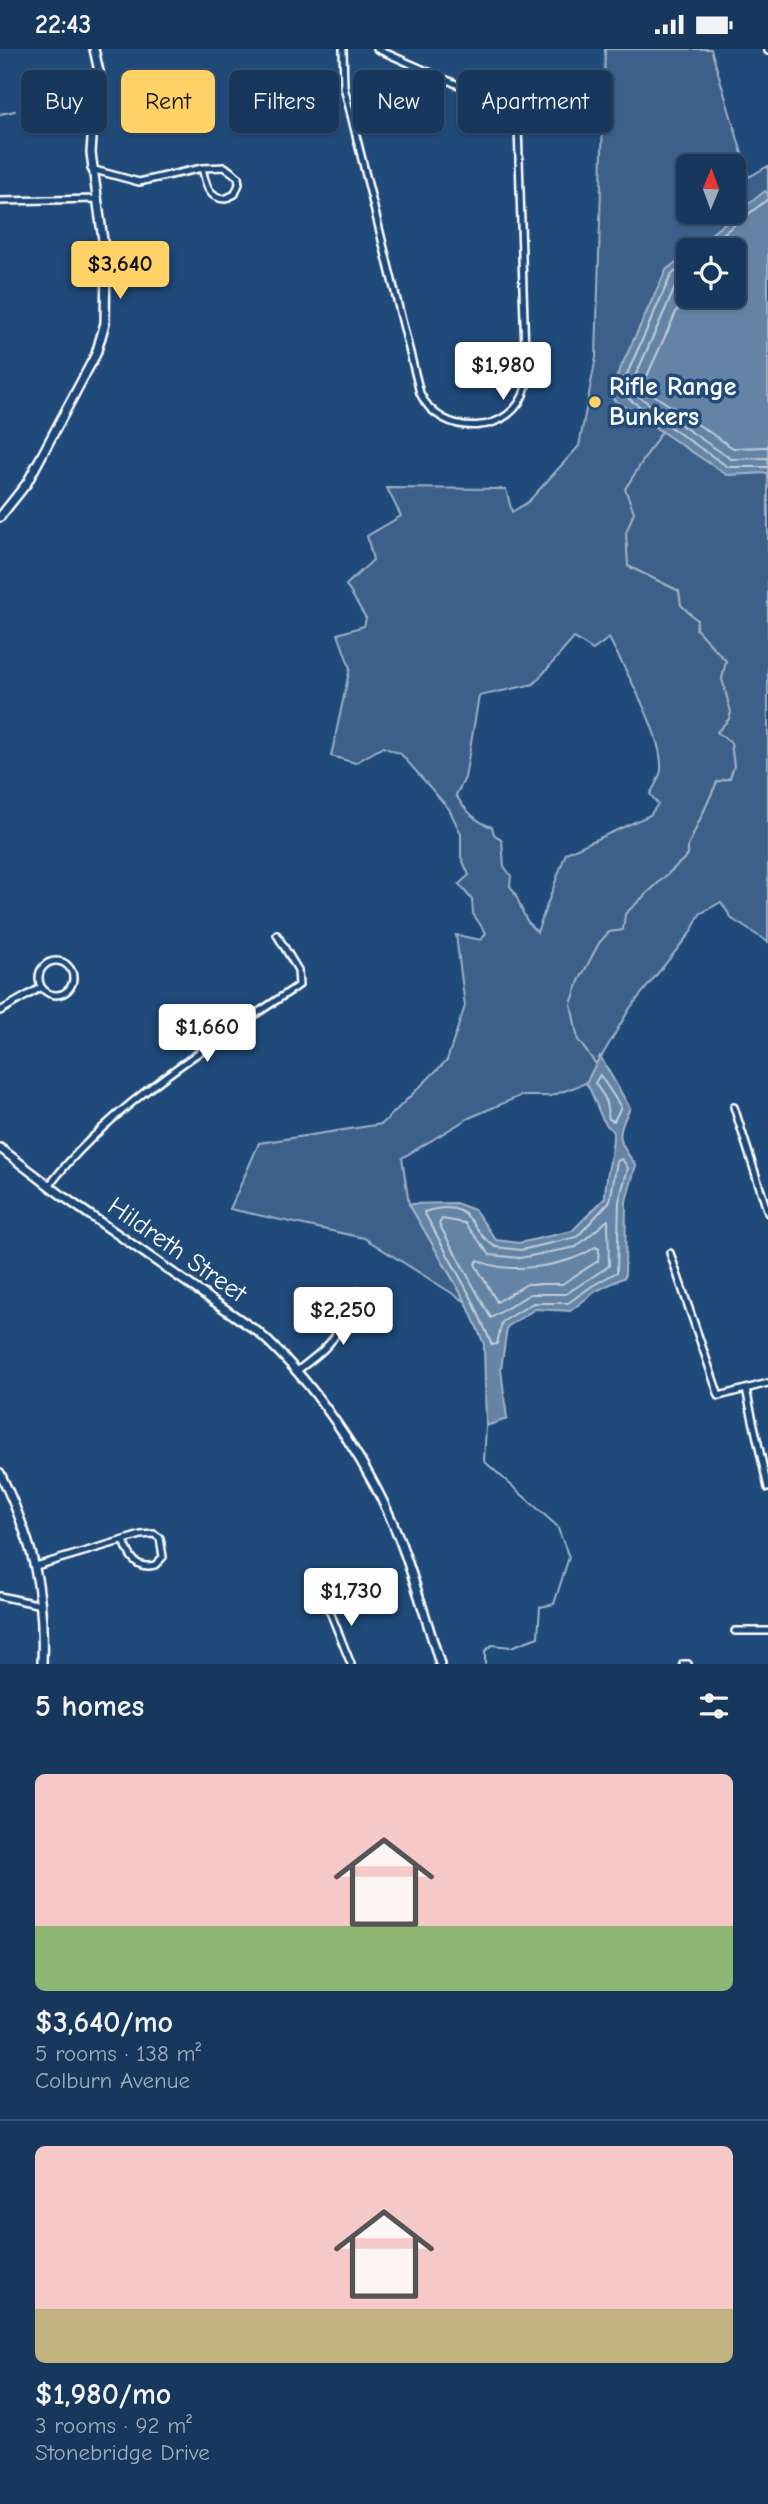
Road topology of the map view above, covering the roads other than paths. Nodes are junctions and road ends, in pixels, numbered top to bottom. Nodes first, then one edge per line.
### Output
1 (94, 49) edge
2 (343, 49) edge
3 (377, 49) edge
4 (202, 168) junction
5 (92, 169) junction
6 (97, 199) junction
7 (0, 201) edge
8 (0, 517) edge
9 (277, 935) dead end
10 (40, 988) junction
11 (0, 1011) edge
12 (734, 1107) dead end
13 (0, 1148) edge
14 (49, 1186) junction
15 (768, 1213) edge
16 (670, 1253) dead end
17 (359, 1291) dead end
18 (297, 1371) junction
19 (768, 1384) edge
20 (746, 1389) junction
21 (765, 1462) edge
22 (0, 1473) edge
23 (768, 1487) edge
24 (124, 1540) junction
25 (36, 1566) junction
26 (0, 1596) edge
27 (326, 1602) dead end
28 (43, 1605) junction
29 (735, 1631) dead end
30 (768, 1631) edge
31 (42, 1664) edge
32 (351, 1664) edge
33 (440, 1664) edge
34 (682, 1664) edge
35 (688, 1664) edge

1 - 5 street
2 - 3 street
4 - 4 street
4 - 5 street
5 - 6 street
6 - 7 street
6 - 8 street
9 - 14 street
10 - 10 street
10 - 11 street
12 - 15 street
13 - 14 street, Hildreth Street
14 - 18 street, Hildreth Street
16 - 20 street
17 - 18 street
18 - 33 street, Hildreth Street
19 - 20 street
20 - 21 street
21 - 23 street
22 - 25 street
24 - 24 street
24 - 25 street
25 - 28 street
26 - 28 street
27 - 32 street
28 - 31 street
29 - 30 street
34 - 35 street

